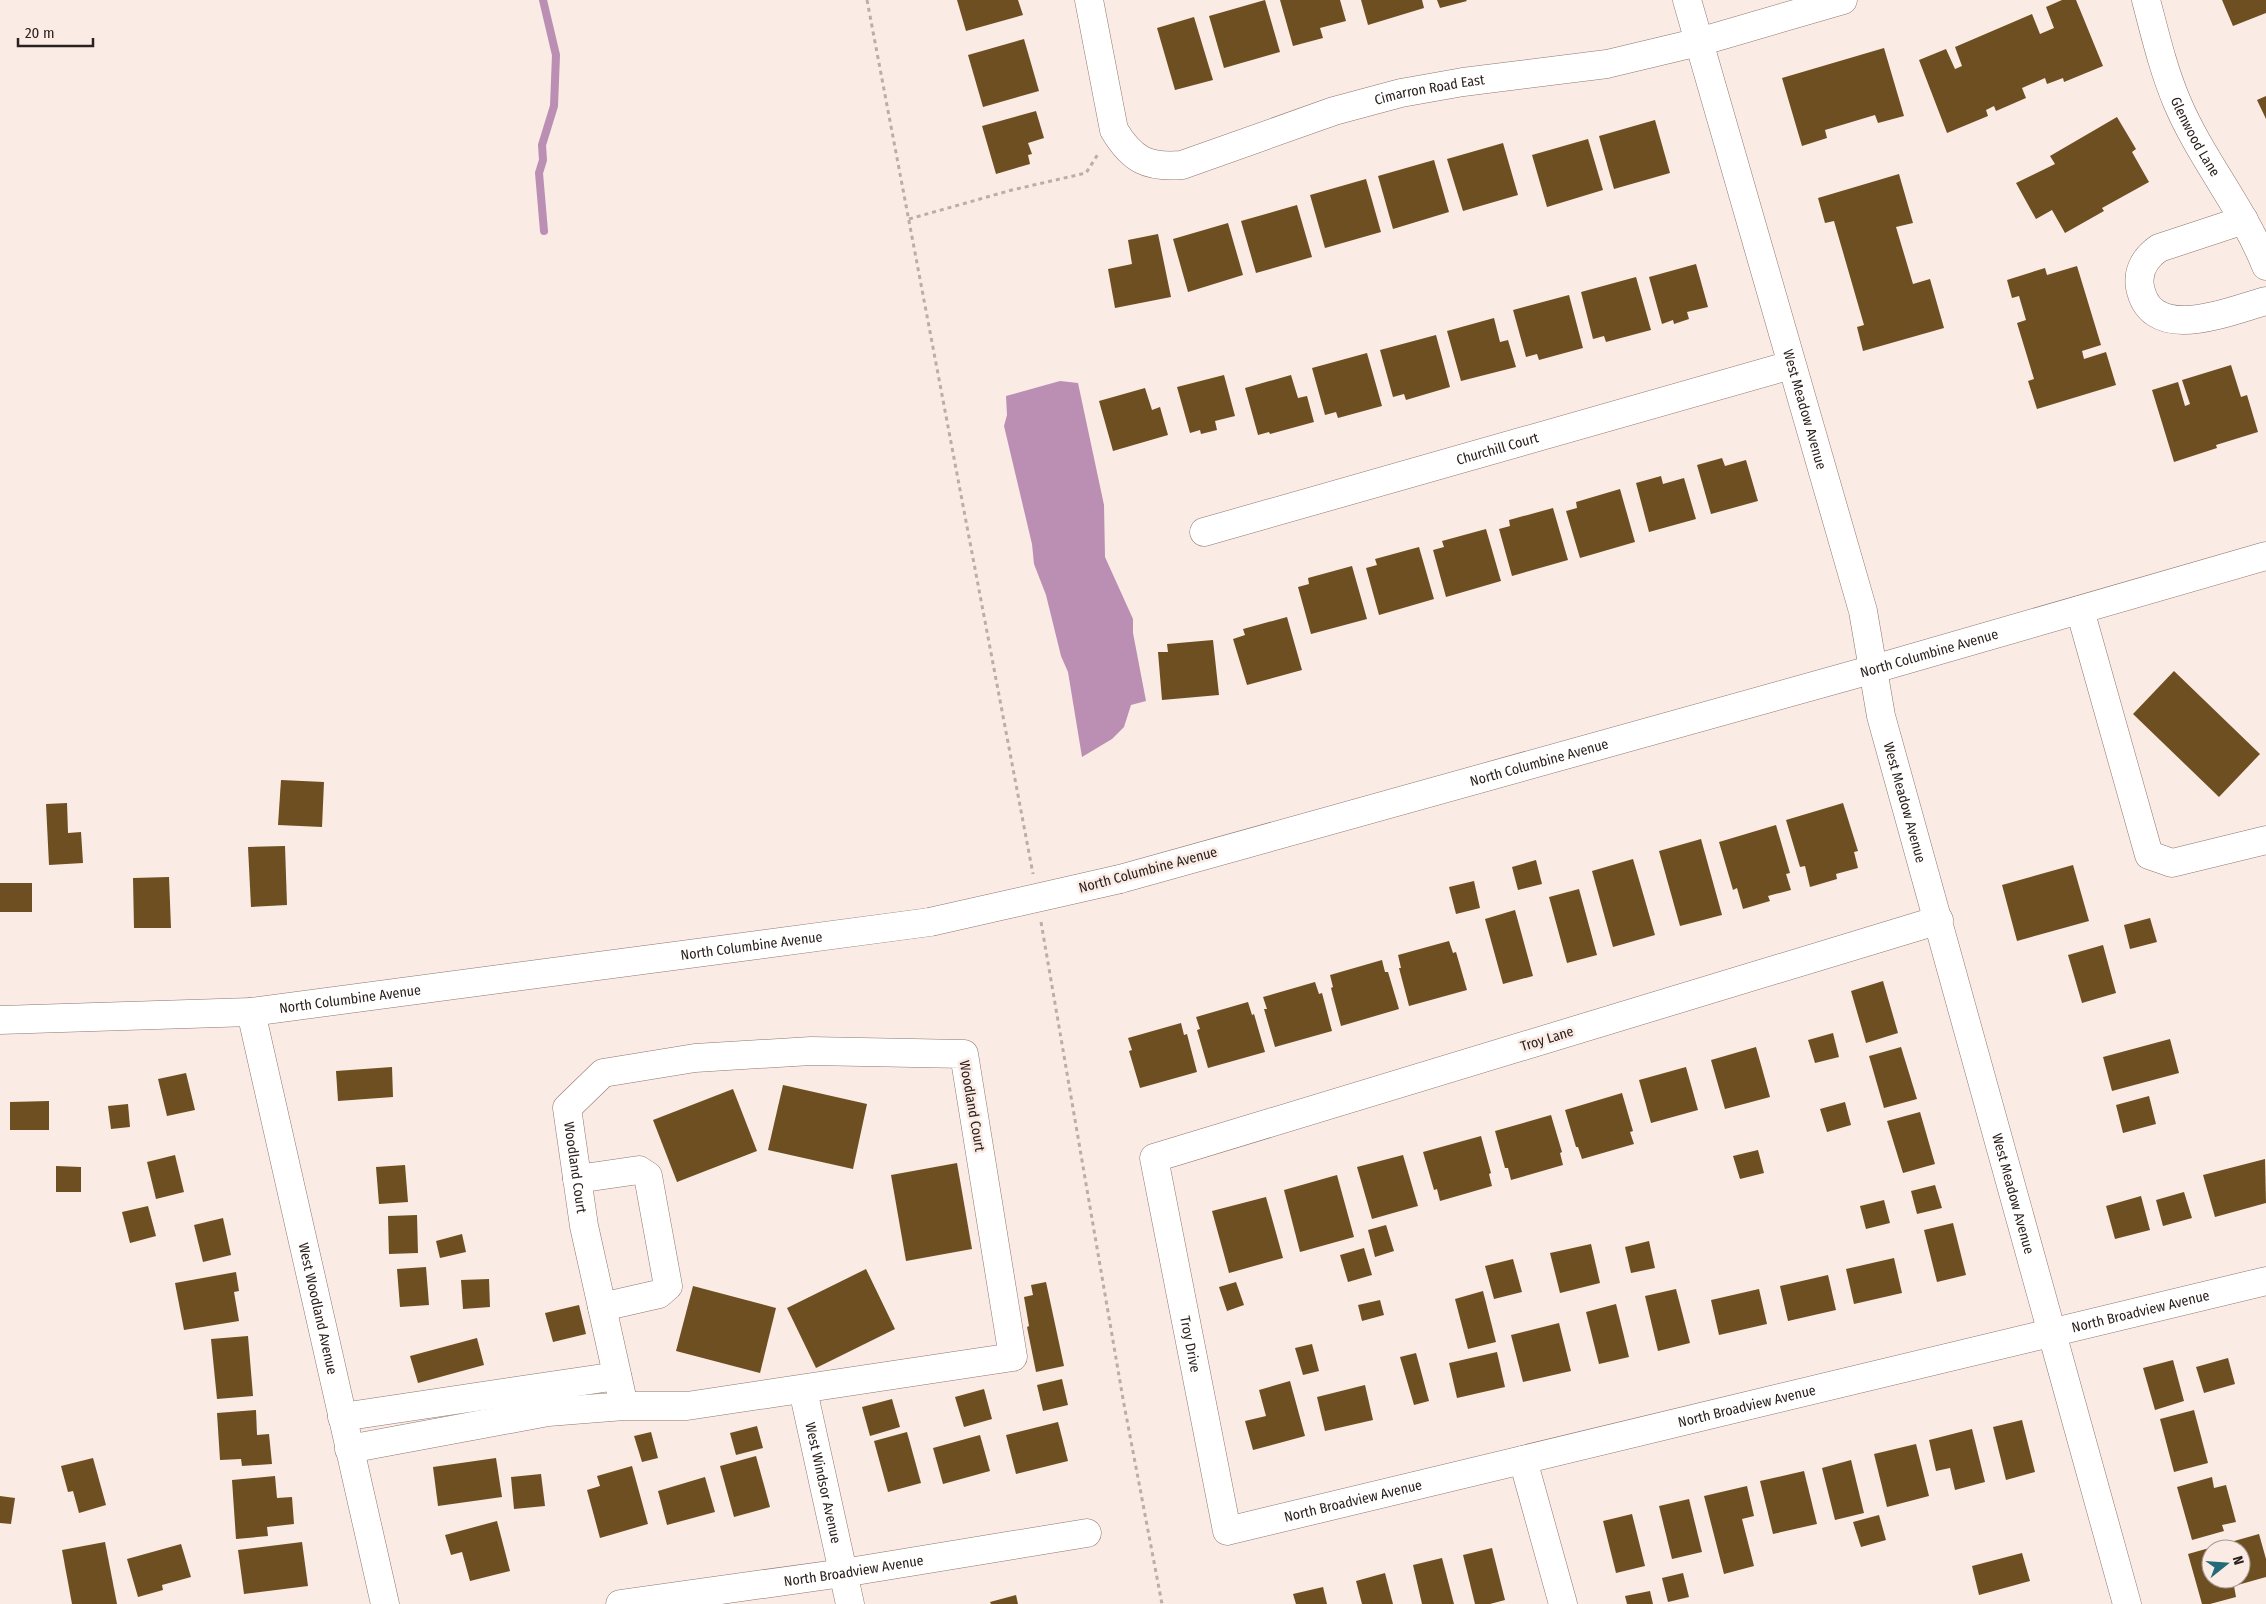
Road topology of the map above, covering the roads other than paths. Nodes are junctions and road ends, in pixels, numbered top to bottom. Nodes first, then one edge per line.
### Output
1 (1089, 0) edge
2 (1687, 0) edge
3 (1843, 0) edge
4 (2146, 0) edge
5 (1699, 42) junction
6 (2244, 220) junction
7 (2266, 266) edge
8 (2266, 301) edge
9 (1791, 365) junction
10 (1204, 532) dead end
11 (2266, 556) edge
12 (2080, 610) junction
13 (1874, 670) junction
14 (2266, 840) edge
15 (1939, 920) junction
16 (251, 1012) junction
17 (0, 1020) edge
18 (1154, 1158) joint
19 (577, 1180) junction
20 (2266, 1281) edge
21 (602, 1307) junction
22 (2052, 1332) junction
23 (617, 1376) junction
24 (803, 1390) junction
25 (624, 1406) junction
26 (342, 1417) junction
27 (349, 1449) junction
28 (1523, 1460) junction
29 (1227, 1531) joint
30 (1087, 1533) dead end
31 (843, 1573) junction
32 (385, 1604) edge
33 (620, 1604) edge
34 (850, 1604) edge
35 (1563, 1604) edge
36 (2127, 1604) edge

1 - 5 street, Cimarron Road East
2 - 5 street, West Meadow Avenue
3 - 5 street, Cimarron Road East
4 - 6 street, Glenwood Lane
5 - 9 street, West Meadow Avenue
6 - 7 street, Glenwood Lane
6 - 8 street
9 - 10 street, Churchill Court
9 - 13 street, West Meadow Avenue
11 - 12 street, North Columbine Avenue
12 - 13 street, North Columbine Avenue
12 - 14 street
13 - 15 street, West Meadow Avenue
13 - 16 street, North Columbine Avenue, bridge
15 - 18 street, Troy Lane
15 - 22 street, West Meadow Avenue
16 - 17 street, North Columbine Avenue
16 - 26 street, West Woodland Avenue
18 - 29 street, Troy Drive
19 - 21 street, Woodland Court
19 - 21 street
19 - 24 street, Woodland Court
20 - 22 street, North Broadview Avenue
21 - 23 street, Woodland Court
22 - 28 street, North Broadview Avenue
22 - 36 street, West Meadow Avenue
23 - 25 street, Woodland Court
23 - 26 street
24 - 25 street, Woodland Court
24 - 31 street, West Windsor Avenue
25 - 27 street
26 - 27 street, West Woodland Avenue
27 - 32 street, West Woodland Avenue
28 - 29 street, North Broadview Avenue
28 - 35 street
30 - 31 street, North Broadview Avenue
31 - 33 street, North Broadview Avenue
31 - 34 street, West Windsor Avenue

